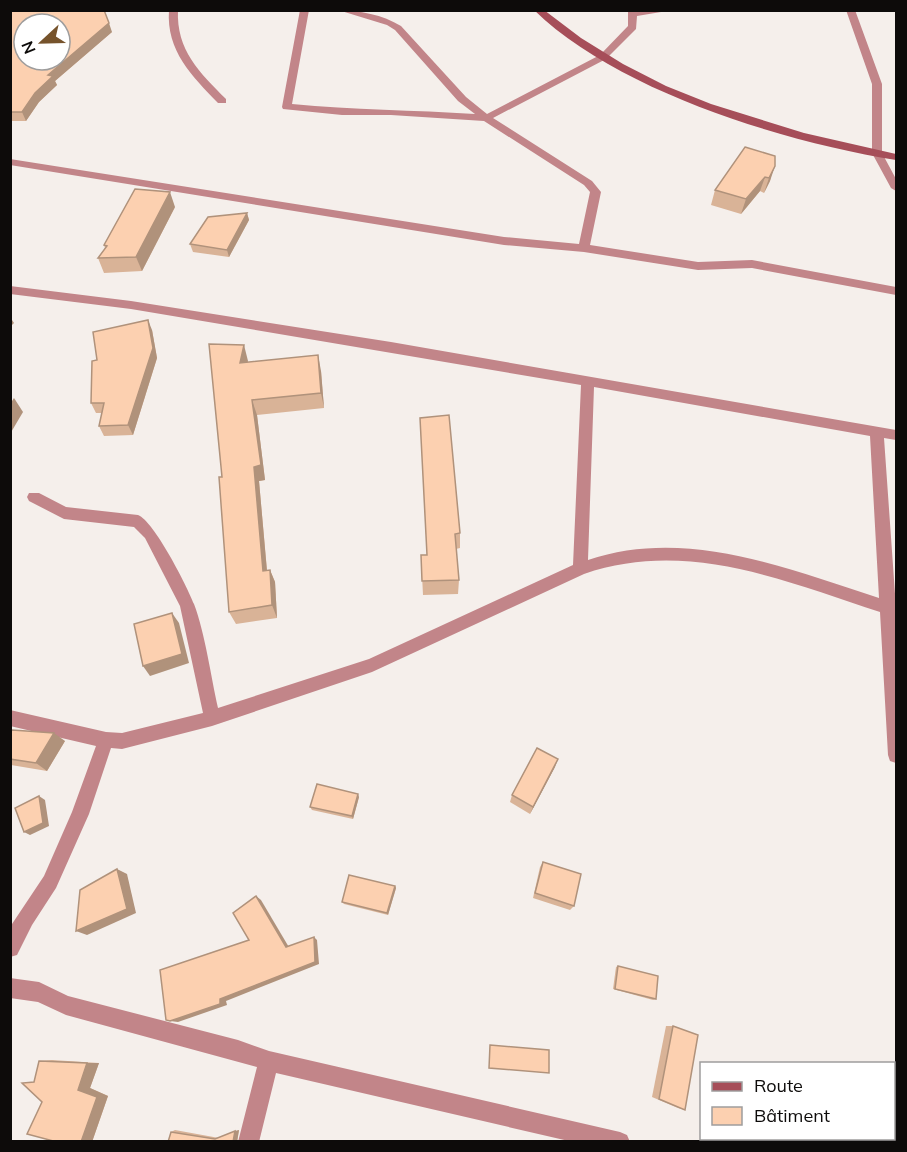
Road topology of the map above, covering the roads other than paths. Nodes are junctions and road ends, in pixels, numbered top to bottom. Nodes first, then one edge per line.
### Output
1 (174, 10) edge
2 (305, 10) edge
3 (342, 10) edge
4 (538, 10) edge
5 (669, 10) edge
6 (850, 10) edge
7 (633, 12) edge
8 (603, 57) junction
9 (222, 101) dead end
10 (486, 118) junction
11 (877, 153) junction
12 (897, 157) edge
13 (10, 162) edge
14 (897, 188) edge
15 (584, 248) junction
16 (10, 290) edge
17 (897, 291) edge
18 (588, 380) junction
19 (877, 432) junction
20 (897, 435) edge
21 (34, 497) dead end
22 (580, 569) junction
23 (888, 608) junction
24 (10, 718) edge
25 (212, 718) junction
26 (106, 740) junction
27 (897, 755) edge
28 (10, 948) edge
29 (10, 988) edge
30 (269, 1061) junction
31 (248, 1142) edge
32 (620, 1142) edge

1 - 9 street
2 - 10 street
3 - 10 street
4 - 8 street
5 - 7 street
6 - 11 street
7 - 8 street
8 - 10 street
8 - 11 street
10 - 15 street
11 - 12 street
11 - 14 street
13 - 15 street
15 - 17 street
16 - 18 street
18 - 19 street
18 - 22 street
19 - 20 street
19 - 23 street
21 - 25 street
22 - 23 street
22 - 25 street
23 - 27 street
24 - 26 street
25 - 26 street
26 - 28 street
29 - 30 street
30 - 31 street
30 - 32 street

